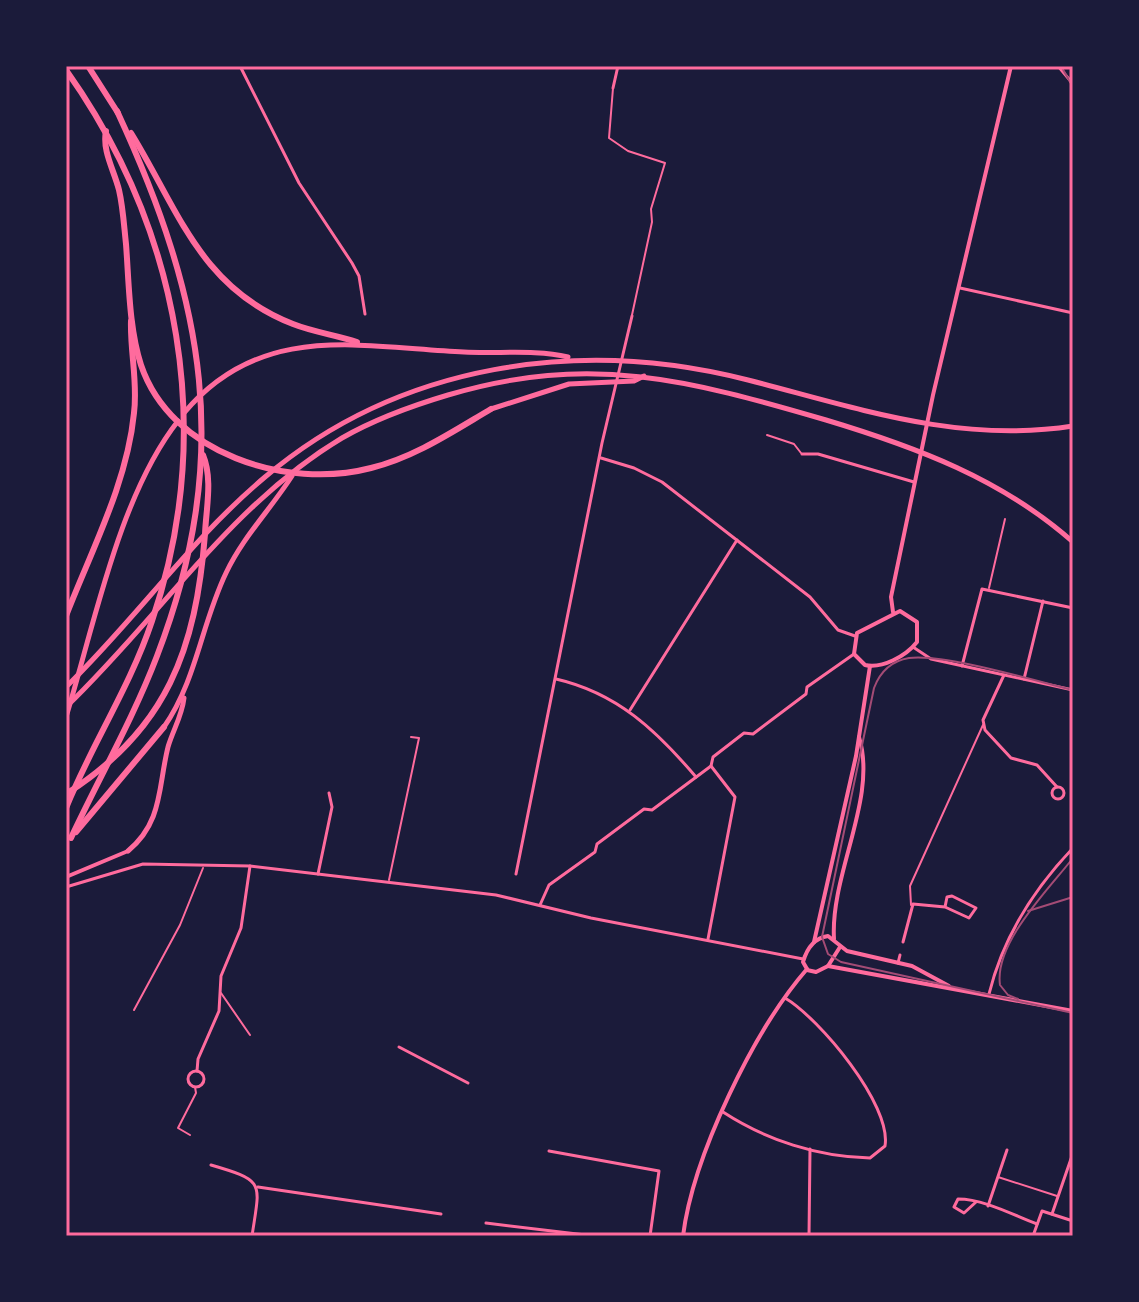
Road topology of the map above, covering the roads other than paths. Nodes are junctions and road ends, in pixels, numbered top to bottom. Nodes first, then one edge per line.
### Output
1 (88, 66) edge
2 (240, 66) edge
3 (618, 66) edge
4 (1009, 66) edge
5 (1058, 66) edge
6 (66, 70) edge
7 (1073, 84) edge
8 (613, 88) joint
9 (117, 111) junction
10 (106, 131) junction
11 (960, 288) junction
12 (131, 306) junction
13 (1073, 313) edge
14 (365, 314) dead end
15 (632, 316) joint
16 (357, 342) junction
17 (573, 359) junction
18 (645, 376) junction
19 (491, 409) joint
20 (1073, 426) edge
21 (767, 435) dead end
22 (201, 452) junction
23 (802, 454) joint
24 (601, 458) junction
25 (296, 469) junction
26 (914, 482) junction
27 (1005, 519) dead end
28 (737, 540) junction
29 (1073, 542) edge
30 (989, 588) junction
31 (1043, 601) junction
32 (1073, 608) edge
33 (893, 612) junction
34 (66, 616) edge
35 (855, 636) junction
36 (913, 647) junction
37 (854, 654) junction
38 (870, 666) junction
39 (962, 666) junction
40 (1004, 675) junction
41 (556, 679) junction
42 (1024, 679) junction
43 (66, 687) edge
44 (1073, 690) edge
45 (185, 694) junction
46 (66, 707) edge
47 (630, 710) junction
48 (66, 717) edge
49 (983, 725) junction
50 (164, 727) joint
51 (859, 736) junction
52 (411, 737) dead end
53 (711, 766) junction
54 (696, 777) junction
55 (1057, 787) dead end
56 (329, 793) dead end
57 (66, 794) edge
58 (66, 808) edge
59 (1073, 848) edge
60 (128, 851) joint
61 (204, 864) junction
62 (250, 866) junction
63 (318, 874) junction
64 (516, 874) dead end
65 (66, 877) edge
66 (388, 881) junction
67 (66, 887) edge
68 (540, 905) junction
69 (911, 906) junction
70 (945, 907) junction
71 (834, 939) junction
72 (707, 940) junction
73 (814, 942) junction
74 (903, 942) dead end
75 (840, 947) junction
76 (900, 955) dead end
77 (803, 959) junction
78 (898, 963) junction
79 (828, 966) junction
80 (807, 969) junction
81 (952, 987) junction
82 (220, 990) junction
83 (989, 994) junction
84 (785, 998) junction
85 (134, 1010) dead end
86 (1073, 1011) edge
87 (250, 1035) dead end
88 (399, 1047) dead end
89 (197, 1071) junction
90 (468, 1083) dead end
91 (195, 1087) junction
92 (723, 1112) junction
93 (190, 1135) dead end
94 (810, 1149) junction
95 (1007, 1150) dead end
96 (549, 1151) dead end
97 (1073, 1153) edge
98 (211, 1165) dead end
99 (998, 1177) junction
100 (258, 1187) junction
101 (1058, 1196) junction
102 (976, 1202) junction
103 (988, 1206) junction
104 (441, 1214) dead end
105 (1052, 1214) junction
106 (1073, 1221) edge
107 (486, 1223) dead end
108 (1037, 1224) junction
109 (557, 1234) edge
110 (252, 1236) edge
111 (594, 1236) edge
112 (650, 1236) edge
113 (683, 1236) edge
114 (809, 1236) edge
115 (1033, 1236) edge

1 - 9 highway
2 - 14 street
3 - 8 street
4 - 11 street
5 - 7 street
6 - 10 highway
8 - 15 street
9 - 16 highway
9 - 22 highway
10 - 12 highway
10 - 58 highway
11 - 13 street
11 - 26 street
12 - 19 highway
12 - 34 highway
15 - 24 street
16 - 17 highway
16 - 48 highway
17 - 20 highway
17 - 43 highway
18 - 19 highway
18 - 25 highway
18 - 29 highway
21 - 23 street
22 - 50 highway
22 - 57 highway
23 - 26 street
24 - 28 street
24 - 41 street
25 - 45 highway
25 - 46 highway
26 - 33 street
27 - 30 street
28 - 35 street
28 - 47 street
30 - 31 street
30 - 39 street
31 - 32 street
31 - 42 street
33 - 35 street
33 - 36 street
35 - 37 street
36 - 38 street
36 - 39 street
37 - 38 street
37 - 53 street
38 - 51 street
39 - 40 street
40 - 42 street
40 - 49 street
41 - 47 street
41 - 64 street
42 - 44 street
45 - 50 highway
45 - 60 highway
47 - 54 street
49 - 55 street
49 - 69 street
51 - 71 street
51 - 73 street
52 - 66 street
53 - 54 street
53 - 72 street
54 - 68 street
56 - 63 street
59 - 83 street
60 - 65 street
61 - 62 street
61 - 67 street
61 - 85 street
62 - 63 street
62 - 82 street
63 - 66 street
66 - 68 street
68 - 72 street
69 - 70 street
69 - 74 street
70 - 70 street
71 - 73 street
71 - 75 street
72 - 77 street
73 - 77 street
75 - 78 street
75 - 79 street
76 - 78 street
77 - 80 street
78 - 81 street
79 - 80 street
79 - 81 street
80 - 84 street
81 - 83 street
82 - 87 street
82 - 89 street
83 - 86 street
84 - 92 street
84 - 94 street
88 - 90 street
89 - 91 street
89 - 91 street
91 - 93 street
92 - 94 street
92 - 113 street
94 - 114 street
95 - 99 street
96 - 112 street
97 - 101 street
98 - 100 street
99 - 101 street
99 - 103 street
100 - 104 street
100 - 110 street
101 - 105 street
102 - 102 street
102 - 103 street
103 - 108 street
105 - 106 street
105 - 108 street
107 - 109 street
108 - 115 street
109 - 111 street

